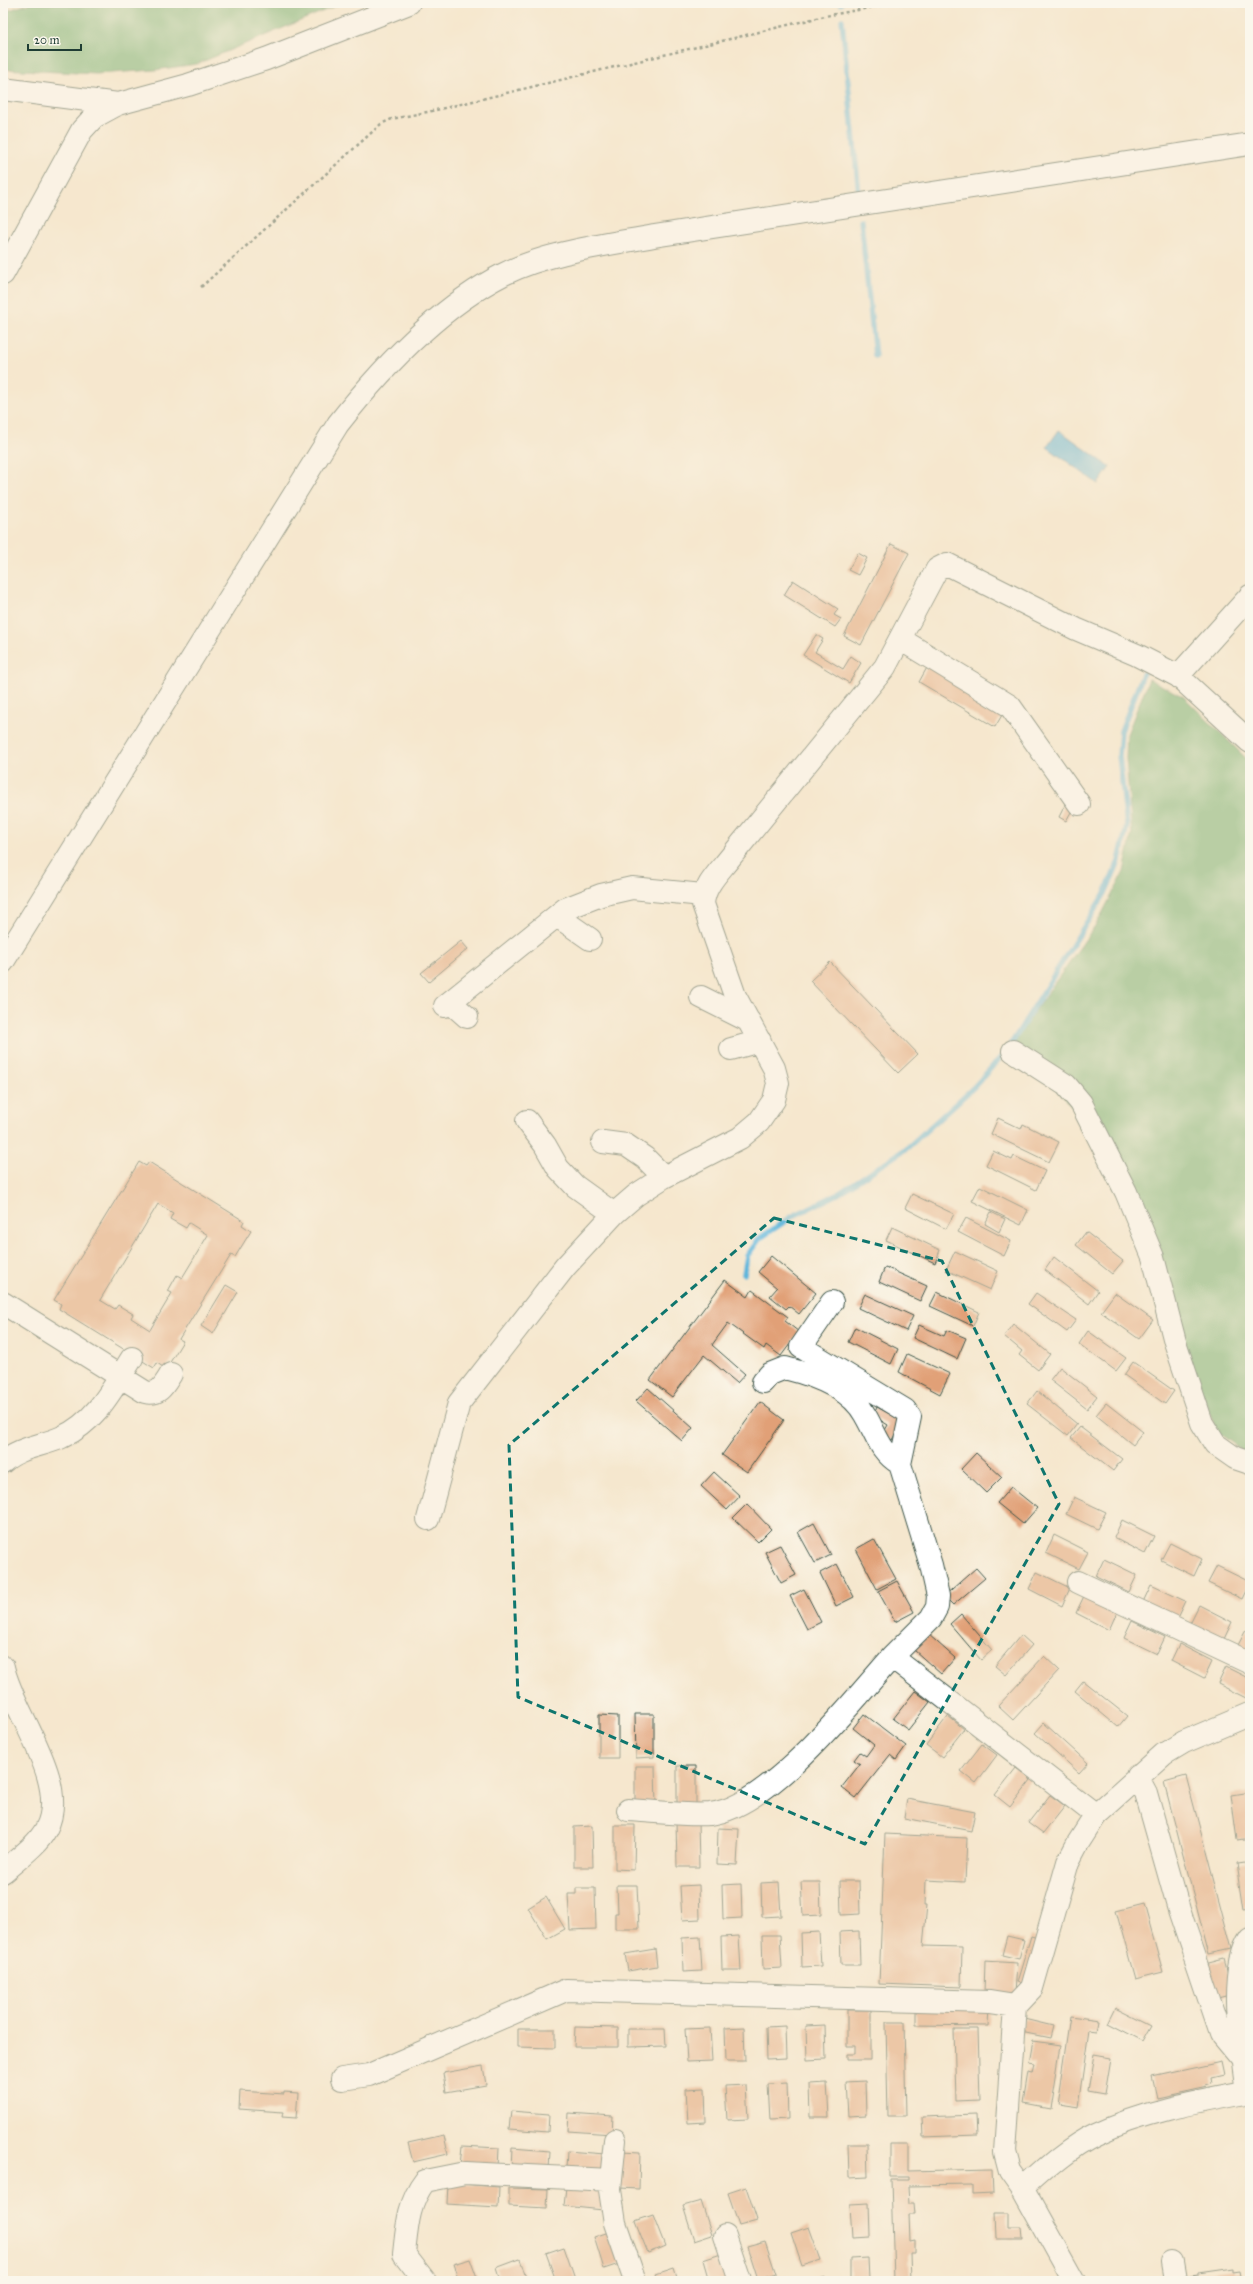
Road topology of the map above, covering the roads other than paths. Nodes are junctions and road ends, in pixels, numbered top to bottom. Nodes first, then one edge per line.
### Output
1 (409, 3) edge
2 (3, 89) edge
3 (118, 104) junction
4 (1250, 144) edge
5 (3, 274) edge
6 (1250, 596) edge
7 (900, 639) junction
8 (1178, 676) junction
9 (1250, 742) edge
10 (1079, 804) dead end
11 (703, 896) junction
12 (557, 916) junction
13 (590, 939) dead end
14 (3, 962) edge
15 (701, 997) dead end
16 (468, 1017) dead end
17 (749, 1021) junction
18 (760, 1042) junction
19 (731, 1049) dead end
20 (1013, 1051) dead end
21 (526, 1121) dead end
22 (603, 1142) dead end
23 (664, 1177) junction
24 (614, 1214) junction
25 (832, 1302) dead end
26 (3, 1303) edge
27 (132, 1358) dead end
28 (171, 1374) dead end
29 (120, 1376) junction
30 (763, 1382) dead end
31 (3, 1462) edge
32 (1250, 1463) edge
33 (900, 1464) junction
34 (428, 1519) dead end
35 (1078, 1582) dead end
36 (892, 1657) junction
37 (1250, 1663) edge
38 (3, 1667) edge
39 (1250, 1714) edge
40 (1137, 1776) junction
41 (628, 1810) dead end
42 (1096, 1815) junction
43 (3, 1872) edge
44 (1250, 1939) edge
45 (1015, 2006) junction
46 (1242, 2059) junction
47 (342, 2079) dead end
48 (1248, 2093) edge
49 (615, 2140) dead end
50 (611, 2180) junction
51 (1023, 2189) junction
52 (725, 2236) dead end
53 (1070, 2280) edge
54 (425, 2281) edge
55 (635, 2281) edge
56 (740, 2281) edge

1 - 3 street
2 - 3 street
3 - 5 street
4 - 14 street
6 - 8 street
7 - 8 street
7 - 10 street
7 - 11 street
8 - 9 street
11 - 12 street
11 - 17 street
12 - 13 street
12 - 16 street
15 - 17 street
17 - 18 street
18 - 19 street
18 - 23 street
20 - 32 street
21 - 24 street
22 - 23 street
23 - 24 street
24 - 34 street
25 - 33 street
26 - 29 street
27 - 29 street
28 - 29 street
29 - 31 street
30 - 33 street
33 - 36 street
35 - 37 street
36 - 41 street
36 - 42 street
38 - 43 street
39 - 40 street
40 - 42 street
40 - 46 street
42 - 45 street
44 - 46 street
45 - 47 street
45 - 51 street
46 - 48 street
48 - 51 street
49 - 50 street
50 - 54 street
50 - 55 street
51 - 53 street
52 - 56 street

